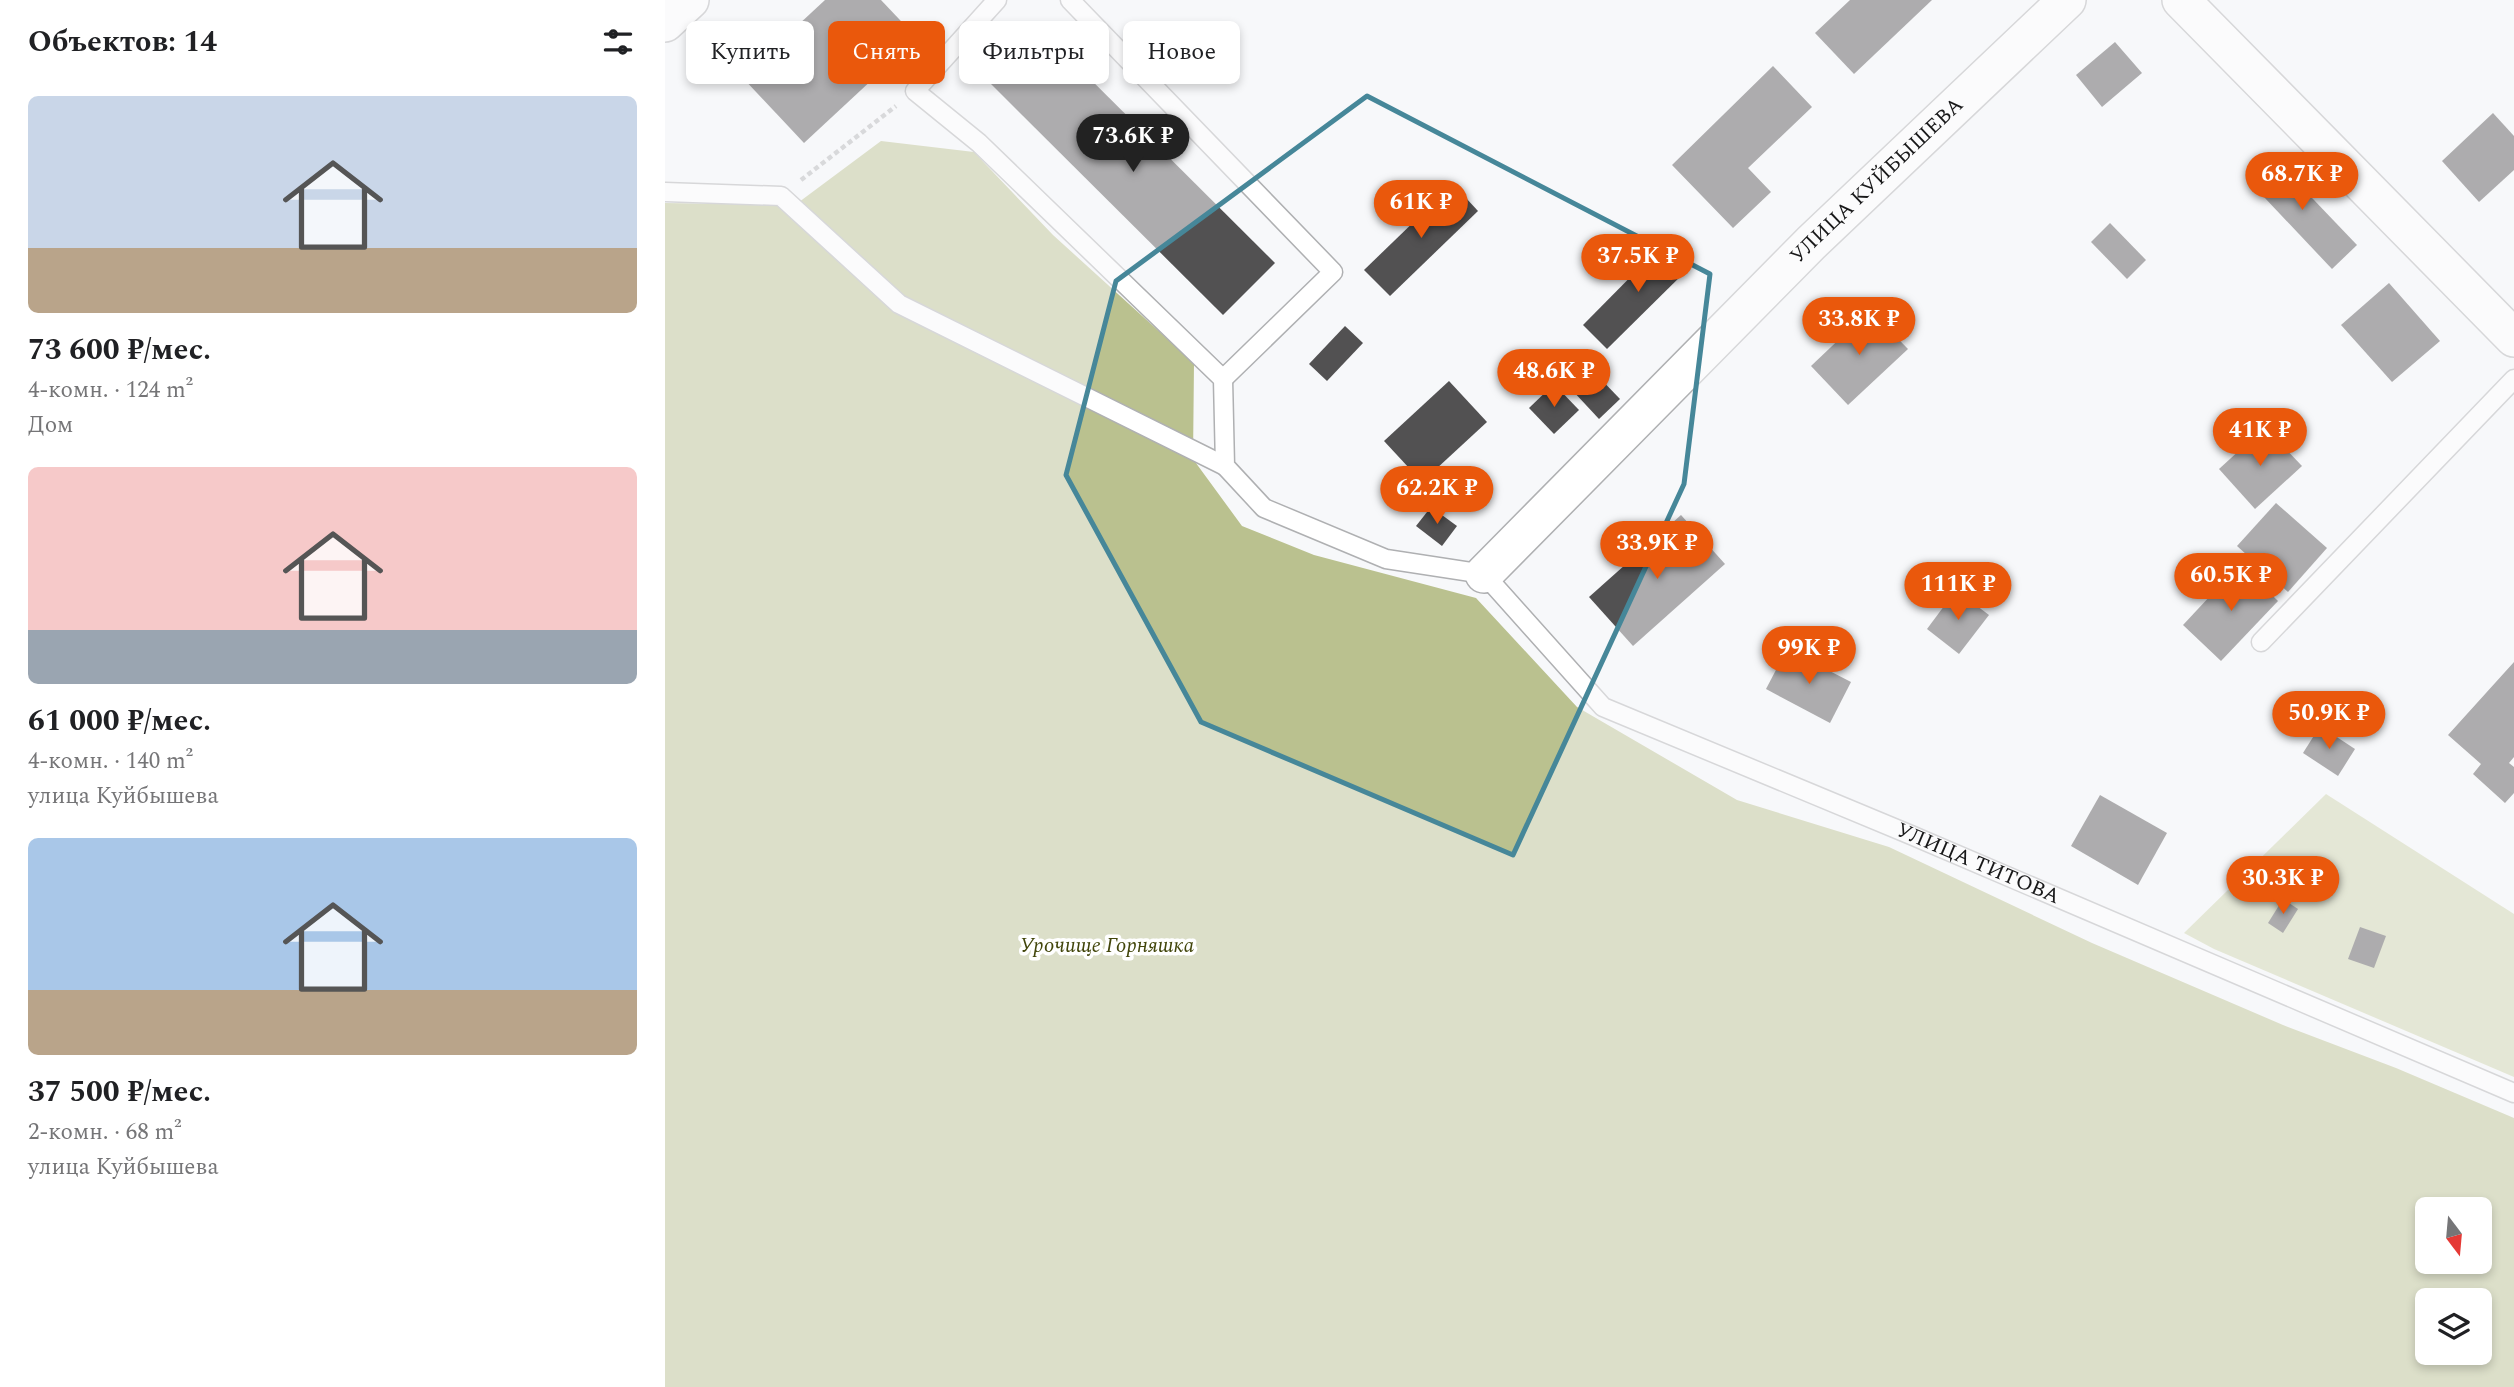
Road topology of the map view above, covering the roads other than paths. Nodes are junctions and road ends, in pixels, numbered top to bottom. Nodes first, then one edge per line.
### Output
1 (689, 0) edge
2 (997, 0) edge
3 (1070, 0) edge
4 (2067, 0) edge
5 (2181, 0) edge
6 (665, 23) edge
7 (665, 192) edge
8 (2514, 338) edge
9 (1223, 379) junction
10 (2514, 379) edge
11 (1225, 466) junction
12 (1484, 574) junction
13 (2261, 642) dead end
14 (2514, 1093) edge

1 - 6 street
2 - 9 lane
3 - 9 lane
4 - 12 street, УЛИЦА КУЙБЫШЕВА
5 - 8 street
7 - 11 lane
9 - 11 lane
10 - 13 lane
11 - 12 lane
12 - 14 lane, УЛИЦА ТИТОВА

